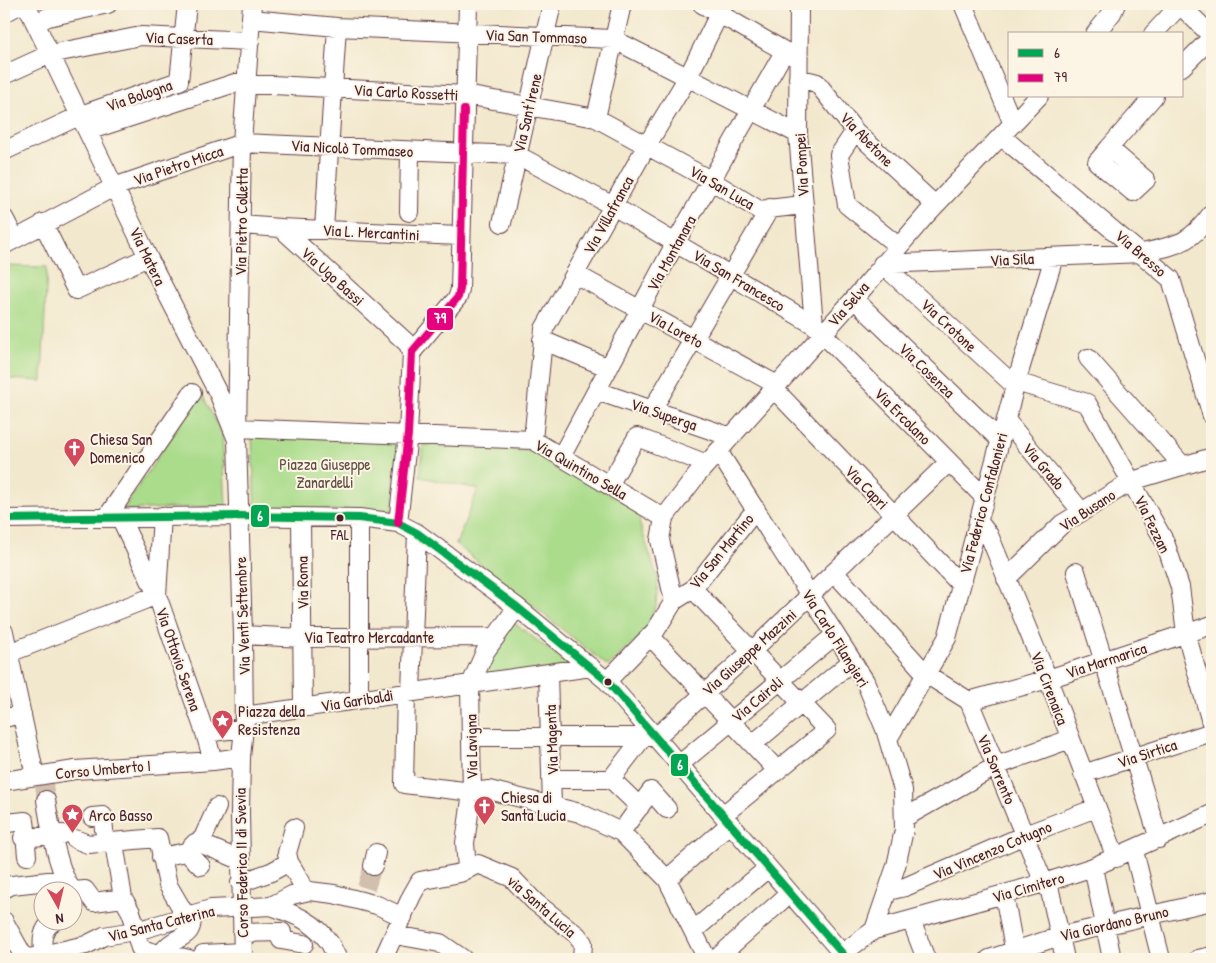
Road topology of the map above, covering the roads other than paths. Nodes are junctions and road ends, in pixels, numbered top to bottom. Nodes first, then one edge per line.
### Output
1 (21, 4) edge
2 (26, 4) edge
3 (108, 4) edge
4 (187, 4) edge
5 (468, 4) edge
6 (552, 4) edge
7 (622, 4) edge
8 (702, 4) edge
9 (799, 4) edge
10 (963, 4) edge
11 (1180, 4) edge
12 (1116, 7) edge
13 (721, 8) edge
14 (252, 12) edge
15 (4, 13) edge
16 (35, 23) junction
17 (337, 26) junction
18 (1097, 32) edge
19 (1155, 32) edge
20 (467, 33) junction
21 (545, 36) junction
22 (1212, 36) edge
23 (183, 37) junction
24 (612, 38) junction
25 (250, 41) junction
26 (50, 54) junction
27 (791, 55) junction
28 (1184, 66) edge
29 (4, 75) edge
30 (688, 77) junction
31 (798, 78) junction
32 (246, 82) junction
33 (333, 88) junction
34 (465, 95) junction
35 (1037, 98) edge
36 (1149, 98) edge
37 (528, 106) junction
38 (752, 110) junction
39 (596, 118) junction
40 (85, 123) junction
41 (855, 130) junction
42 (1007, 130) junction
43 (798, 134) junction
44 (242, 143) junction
45 (647, 144) junction
46 (5, 146) edge
47 (329, 147) junction
48 (1109, 148) dead end
49 (410, 151) junction
50 (462, 154) junction
51 (517, 155) junction
52 (712, 181) junction
53 (114, 187) junction
54 (803, 205) junction
55 (935, 205) junction
56 (613, 206) junction
57 (770, 208) junction
58 (409, 212) dead end
59 (1212, 213) edge
60 (4, 218) edge
61 (502, 222) dead end
62 (43, 223) junction
63 (242, 225) junction
64 (281, 228) junction
65 (324, 229) junction
66 (460, 236) junction
67 (9, 242) edge
68 (676, 242) junction
69 (898, 246) junction
70 (1142, 253) junction
71 (148, 257) junction
72 (1054, 257) junction
73 (882, 264) junction
74 (575, 274) junction
75 (731, 274) junction
76 (854, 299) junction
77 (640, 310) junction
78 (818, 329) junction
79 (693, 339) junction
80 (542, 340) junction
81 (412, 352) junction
82 (1088, 358) dead end
83 (609, 368) junction
84 (1015, 384) junction
85 (776, 387) junction
86 (597, 391) junction
87 (192, 393) dead end
88 (652, 410) junction
89 (1212, 416) edge
90 (1006, 420) junction
91 (237, 434) junction
92 (408, 434) junction
93 (731, 437) junction
94 (533, 440) junction
95 (1000, 440) junction
96 (561, 457) junction
97 (1212, 457) edge
98 (713, 458) junction
99 (950, 462) junction
100 (1183, 466) junction
101 (1132, 481) junction
102 (609, 485) junction
103 (984, 497) junction
104 (756, 509) junction
105 (1082, 512) junction
106 (894, 515) junction
107 (162, 516) junction
108 (239, 516) junction
109 (113, 517) junction
110 (359, 518) junction
111 (664, 518) junction
112 (4, 519) edge
113 (301, 519) junction
114 (978, 522) junction
115 (398, 523) junction
116 (417, 533) junction
117 (834, 572) junction
118 (1076, 572) dead end
119 (1006, 579) junction
120 (961, 585) junction
121 (693, 589) junction
122 (157, 594) junction
123 (810, 596) junction
124 (674, 601) junction
125 (517, 607) junction
126 (1212, 625) edge
127 (4, 632) edge
128 (1186, 633) junction
129 (835, 634) junction
130 (243, 635) junction
131 (360, 636) junction
132 (413, 636) junction
133 (650, 636) junction
134 (495, 637) junction
135 (303, 638) junction
136 (752, 651) junction
137 (6, 655) edge
138 (852, 661) junction
139 (1103, 661) junction
140 (591, 667) junction
141 (548, 674) junction
142 (926, 674) junction
143 (1048, 679) junction
144 (780, 680) junction
145 (607, 681) junction
146 (470, 686) junction
147 (409, 692) junction
148 (704, 693) junction
149 (359, 699) junction
150 (969, 701) junction
151 (802, 704) junction
152 (303, 708) junction
153 (22, 714) junction
154 (4, 718) edge
155 (244, 722) junction
156 (731, 722) junction
157 (1212, 726) edge
158 (204, 728) junction
159 (1212, 732) edge
160 (650, 736) junction
161 (471, 737) junction
162 (551, 737) junction
163 (888, 739) junction
164 (1070, 739) junction
165 (753, 744) junction
166 (1133, 758) junction
167 (208, 761) junction
168 (240, 761) junction
169 (680, 764) junction
170 (996, 766) junction
171 (778, 770) junction
172 (1082, 774) junction
173 (552, 779) junction
174 (611, 779) junction
175 (4, 781) edge
176 (42, 783) junction
177 (472, 792) junction
178 (552, 805) junction
179 (640, 807) junction
180 (1096, 808) junction
181 (667, 809) dead end
182 (240, 813) junction
183 (1212, 814) edge
184 (92, 817) dead end
185 (904, 818) junction
186 (726, 819) junction
187 (294, 828) dead end
188 (621, 832) junction
189 (1025, 835) junction
190 (64, 836) junction
191 (109, 837) junction
192 (1159, 838) junction
193 (19, 840) dead end
194 (192, 847) junction
195 (1134, 850) junction
196 (161, 857) junction
197 (1116, 858) junction
198 (240, 860) junction
199 (289, 862) junction
200 (201, 866) dead end
201 (1093, 867) junction
202 (467, 868) junction
203 (768, 868) junction
204 (66, 879) junction
205 (667, 879) junction
206 (240, 883) junction
207 (1044, 883) junction
208 (4, 889) edge
209 (888, 891) junction
210 (302, 892) junction
211 (790, 893) junction
212 (1004, 894) junction
213 (123, 898) junction
214 (1212, 901) edge
215 (270, 906) junction
216 (241, 907) junction
217 (1151, 914) junction
218 (188, 915) junction
219 (403, 917) junction
220 (911, 920) junction
221 (4, 921) edge
222 (1104, 926) junction
223 (45, 930) edge
224 (874, 930) junction
225 (136, 931) junction
226 (693, 931) junction
227 (242, 933) junction
228 (395, 935) junction
229 (1060, 936) junction
230 (304, 944) dead end
231 (43, 954) junction
232 (89, 954) edge
233 (152, 955) edge
234 (1015, 955) edge
235 (196, 956) edge
236 (243, 956) edge
237 (845, 956) edge
238 (1212, 956) edge
239 (25, 959) edge
240 (338, 959) edge
241 (383, 959) edge
242 (463, 959) edge
243 (582, 959) edge
244 (707, 959) edge
245 (716, 959) edge
246 (926, 959) edge
247 (989, 959) edge
248 (1065, 959) edge
249 (1112, 959) edge
250 (1161, 959) edge
251 (1198, 959) edge

1 - 15 street
2 - 16 street, Via Matera
3 - 16 street
4 - 23 street, Via Bologna
5 - 20 street
6 - 21 street, Via Sant'Irene
7 - 24 street
8 - 13 street
9 - 27 street, Via Pompei
10 - 42 street
11 - 19 street
11 - 22 street
12 - 18 street
13 - 27 street
13 - 30 street, Via Villafranca
14 - 17 street, Via San Tommaso
14 - 25 street, Via Pietro Colletta
16 - 26 street, Via Matera
17 - 20 street, Via San Tommaso
17 - 33 street
20 - 21 street, Via San Tommaso
20 - 34 street
21 - 24 street, Via San Tommaso
21 - 37 street, Via Sant'Irene
22 - 28 street
23 - 25 street, Via Caserta
23 - 26 street, Via Caserta
23 - 40 street, Via Bologna
24 - 30 street, Via San Tommaso
24 - 39 street
25 - 32 street, Via Pietro Colletta
26 - 29 street, Via Caserta
26 - 40 street, Via Matera
27 - 31 street, Via Pompei
27 - 38 street, Via Montanara
30 - 38 street, Via San Tommaso
30 - 45 street, Via Villafranca
31 - 41 street, Via Abetone
31 - 43 street, Via Pompei
32 - 33 street, Via Carlo Rossetti
32 - 40 street, Via Carlo Rossetti
32 - 44 street, Via Pietro Colletta
33 - 34 street, Via Carlo Rossetti
33 - 47 street
34 - 37 street, Via Carlo Rossetti
34 - 50 street
35 - 42 street, Via Selva
36 - 48 street
37 - 39 street, Via Carlo Rossetti
37 - 51 street, Via Sant'Irene
38 - 43 street, Via San Tommaso
38 - 52 street, Via Montanara
39 - 45 street, Via Carlo Rossetti
40 - 46 street
40 - 53 street, Via Matera
41 - 55 street, Via Abetone
41 - 69 street
42 - 55 street, Via Selva
42 - 70 street, Via Bresso
43 - 54 street, Via Pompei
44 - 47 street, Via Nicolò Tommaseo
44 - 53 street, Via Pietro Micca
44 - 63 street, Via Pietro Colletta
45 - 52 street, Via San Luca
45 - 56 street, Via Villafranca
47 - 49 street, Via Nicolò Tommaseo
47 - 65 street
49 - 50 street, Via Nicolò Tommaseo
49 - 58 street
50 - 51 street, Via San Francesco
50 - 66 street
51 - 56 street, Via San Francesco
51 - 61 street, Via Sant'Irene
52 - 57 street, Via San Luca
52 - 68 street, Via Montanara
53 - 62 street, Via Pietro Micca
53 - 71 street, Via Matera
54 - 57 street, Via San Luca
54 - 78 street, Via Pompei
55 - 69 street, Via Selva
56 - 68 street, Via San Francesco
56 - 74 street, Via Villafranca
57 - 75 street
59 - 70 street, Via Sila
60 - 67 street
62 - 67 street, Via Pietro Micca
62 - 71 street
63 - 64 street
63 - 91 street, Via Pietro Colletta
64 - 65 street, Via L. Mercantini
64 - 81 street, Via Ugo Bassi
65 - 66 street, Via L. Mercantini
66 - 81 street
68 - 75 street, Via San Francesco
68 - 77 street, Via Montanara
69 - 73 street, Via Selva
70 - 72 street, Via Sila
70 - 89 street, Via Bresso
71 - 91 street, Via Matera
72 - 73 street, Via Sila
72 - 84 street, Via Federico Confalonieri
73 - 76 street, Via Selva
73 - 84 street, Via Crotone
74 - 77 street, Via Loreto
74 - 80 street, Via Villafranca
75 - 78 street, Via San Francesco
75 - 79 street
76 - 78 street, Via Selva
76 - 95 street, Via Cosenza
77 - 79 street, Via Loreto
77 - 83 street, Via Montanara
78 - 85 street, Via Selva
78 - 99 street, Via Ercolano
79 - 85 street, Via Loreto
79 - 88 street
80 - 83 street
80 - 94 street, Via Villafranca
81 - 92 street
82 - 100 street
83 - 86 street, Via Montanara
84 - 90 street, Via Federico Confalonieri
84 - 101 street, Via Fezzan
85 - 93 street, Via Selva
85 - 106 street, Via Capri
86 - 88 street, Via Superga
86 - 96 street, Via Montanara
87 - 109 street
88 - 93 street, Via Superga
90 - 95 street, Via Federico Confalonieri
90 - 105 street, Via Grado
91 - 92 street
91 - 108 street, Via Matera
92 - 94 street, Via Quintino Sella
92 - 115 street
93 - 98 street, Via Selva
94 - 96 street, Via Quintino Sella
95 - 103 street, Via Federico Confalonieri
96 - 102 street, Via Quintino Sella
97 - 100 street, Via Busano
98 - 102 street
98 - 104 street, Via Carlo Filangieri
98 - 111 street, Via Selva
99 - 103 street, Via Ercolano
99 - 106 street, Via Giuseppe Mazzini
100 - 101 street, Via Busano
101 - 105 street, Via Busano
101 - 128 street, Via Fezzan
102 - 111 street, Via Quintino Sella
103 - 114 street, Via Federico Confalonieri
104 - 121 street, Via San Martino
104 - 123 street, Via Carlo Filangieri
105 - 119 street, Via Busano
106 - 117 street, Via Giuseppe Mazzini
106 - 120 street, Via Capri
107 - 108 street
107 - 109 street
107 - 122 street, Via Ottavio Serena
108 - 113 street
108 - 130 street, Via Venti Settembre
109 - 112 street
109 - 122 street, Via Ottavio Serena
110 - 113 street
110 - 115 street
110 - 131 street
111 - 124 street
113 - 135 street, Via Roma
114 - 119 street, Via Cirenaica
114 - 120 street, Via Federico Confalonieri
115 - 116 street
116 - 125 street
116 - 132 street
117 - 123 street, Via Giuseppe Mazzini
117 - 142 street
118 - 139 street
119 - 143 street, Via Cirenaica
120 - 142 street, Via Federico Confalonieri
121 - 124 street, Via San Martino
121 - 136 street
122 - 137 street
122 - 158 street, Via Ottavio Serena
123 - 129 street, Via Carlo Filangieri
123 - 136 street, Via Giuseppe Mazzini
124 - 133 street, Via San Martino
125 - 134 street
125 - 140 street
126 - 128 street, Via Marmarica
127 - 137 street
128 - 139 street, Via Marmarica
128 - 157 street, Via Fezzan
129 - 138 street, Via Carlo Filangieri
129 - 144 street, Via Cairoli
130 - 135 street, Via Teatro Mercadante
130 - 155 street, Via Venti Settembre
131 - 132 street, Via Teatro Mercadante
131 - 135 street, Via Teatro Mercadante
131 - 149 street
132 - 134 street, Via Teatro Mercadante
132 - 147 street
133 - 145 street, Via San Martino
133 - 148 street
134 - 146 street
135 - 152 street, Via Roma
136 - 144 street
136 - 148 street, Via Giuseppe Mazzini
137 - 153 street
138 - 151 street
138 - 163 street, Via Carlo Filangieri
139 - 143 street, Via Marmarica
139 - 166 street
140 - 141 street, Via Garibaldi
140 - 145 street
141 - 146 street, Via Garibaldi
141 - 162 street, Via Magenta
142 - 150 street
142 - 163 street, Via Federico Confalonieri
143 - 150 street, Via Marmarica
143 - 164 street, Via Cirenaica
144 - 151 street
144 - 156 street, Via Cairoli
145 - 160 street
146 - 147 street, Via Garibaldi
146 - 161 street, Via Lavigna
147 - 149 street, Via Garibaldi
147 - 177 street
148 - 156 street
148 - 160 street, Via Giuseppe Mazzini
149 - 152 street, Via Garibaldi
150 - 170 street, Via Sorrento
151 - 165 street
151 - 171 street
152 - 155 street, Via Garibaldi
153 - 154 street
153 - 176 street
155 - 158 street
155 - 168 street
156 - 165 street
156 - 169 street, Via Cairoli
158 - 167 street
159 - 166 street, Via Sirtica
160 - 162 street
160 - 169 street
160 - 174 street, Via Giuseppe Mazzini
161 - 162 street
161 - 177 street, Via Lavigna
162 - 173 street, Via Magenta
163 - 185 street, Via Carlo Filangieri
164 - 170 street
164 - 172 street, Via Cirenaica
165 - 171 street
166 - 172 street, Via Sirtica
166 - 192 street
167 - 168 street
167 - 176 street, Corso Umberto I
168 - 182 street, Corso Federico II di Svevia
169 - 186 street
170 - 185 street
170 - 189 street, Via Sorrento
171 - 186 street
172 - 180 street, Via Cirenaica
173 - 174 street
173 - 178 street, Via Magenta
174 - 179 street
175 - 176 street, Corso Umberto I
176 - 190 street
177 - 178 street
177 - 202 street, Via Lavigna
178 - 188 street
179 - 181 street
179 - 188 street
180 - 189 street, Via Vincenzo Cotugno
180 - 197 street, Via Cirenaica
182 - 194 street
182 - 198 street, Corso Federico II di Svevia
183 - 192 street, Via Cimitero
184 - 191 street
185 - 209 street, Via Carlo Filangieri
186 - 203 street
186 - 205 street
187 - 199 street
188 - 205 street
189 - 207 street, Via Sorrento
189 - 209 street, Via Vincenzo Cotugno
190 - 191 street
190 - 193 street
190 - 204 street
191 - 196 street
191 - 213 street
192 - 195 street, Via Cimitero
194 - 196 street
194 - 198 street
194 - 200 street
195 - 197 street, Via Cimitero
195 - 217 street
196 - 218 street
197 - 201 street, Via Cimitero
198 - 206 street, Corso Federico II di Svevia
199 - 206 street
199 - 210 street
201 - 207 street, Via Cimitero
201 - 222 street
202 - 219 street, via Santa Lucia
202 - 243 street, via Santa Lucia
203 - 211 street
203 - 226 street
204 - 208 street
204 - 213 street
205 - 226 street
206 - 216 street, Corso Federico II di Svevia
207 - 212 street, Via Cimitero
207 - 229 street, Via Sorrento
209 - 224 street, Via Carlo Filangieri
210 - 215 street
210 - 219 street
211 - 237 street
211 - 245 street
212 - 220 street, Via Cimitero
212 - 234 street
213 - 225 street
214 - 217 street, Via Giordano Bruno
215 - 216 street, Via Santa Caterina
215 - 240 street
216 - 218 street, Via Santa Caterina
216 - 227 street, Corso Federico II di Svevia
217 - 222 street, Via Giordano Bruno
217 - 250 street
218 - 225 street, Via Santa Caterina
218 - 233 street
219 - 228 street
220 - 224 street, Via Cimitero
220 - 246 street
221 - 239 street
222 - 229 street, Via Giordano Bruno
222 - 249 street
223 - 231 street
224 - 237 street, Via Cimitero
225 - 232 street, Via Santa Caterina
225 - 233 street
226 - 244 street
227 - 230 street
227 - 236 street, Corso Federico II di Svevia
228 - 241 street
228 - 242 street
229 - 234 street, Via Giordano Bruno
229 - 248 street, Via Sorrento
231 - 232 street, Via Santa Caterina
231 - 239 street, Via Santa Caterina
233 - 235 street
234 - 247 street, Via Giordano Bruno
235 - 236 street
238 - 251 street

